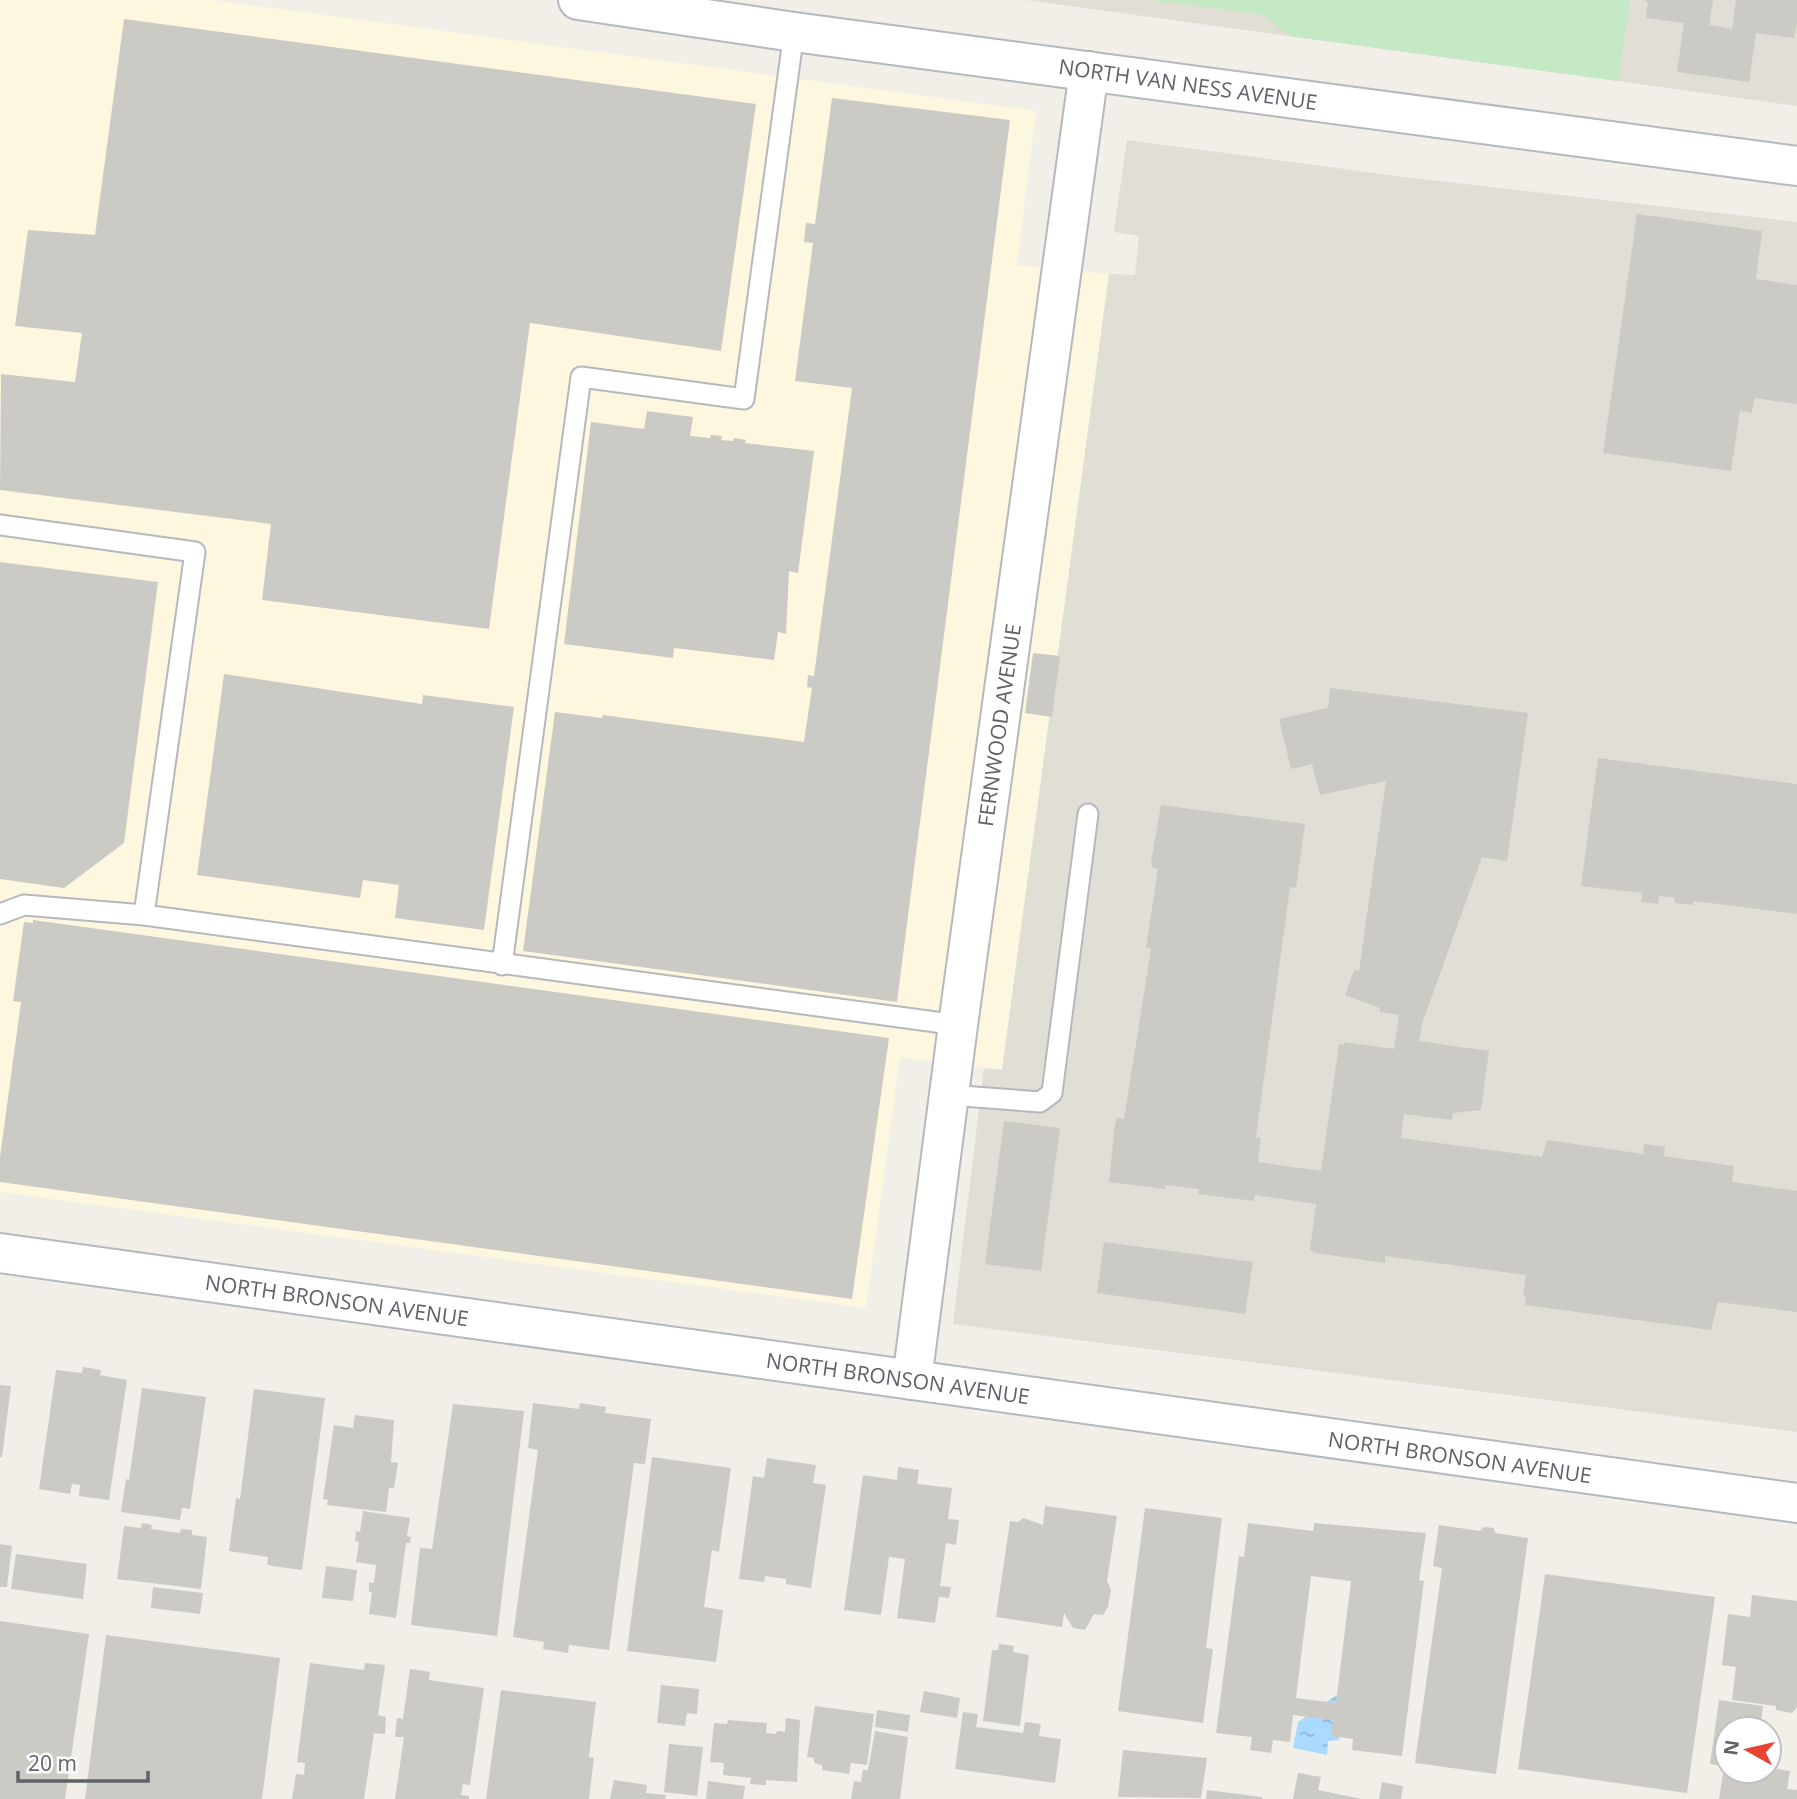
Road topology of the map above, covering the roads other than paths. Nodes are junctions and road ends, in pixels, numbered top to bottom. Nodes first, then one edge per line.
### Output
1 (578, 0) edge
2 (794, 32) junction
3 (1090, 71) junction
4 (1797, 166) edge
5 (0, 524) edge
6 (1088, 814) dead end
7 (0, 914) edge
8 (144, 915) junction
9 (502, 965) junction
10 (958, 1025) junction
11 (949, 1095) junction
12 (0, 1253) edge
13 (912, 1380) junction
14 (1797, 1503) edge

1 - 2 street, NORTH VAN NESS AVENUE
2 - 3 street, NORTH VAN NESS AVENUE
2 - 9 lane
3 - 4 street, NORTH VAN NESS AVENUE
3 - 10 street, FERNWOOD AVENUE
5 - 8 lane
6 - 11 lane
7 - 8 lane
8 - 9 lane
9 - 10 lane
10 - 11 street, FERNWOOD AVENUE
11 - 13 street, FERNWOOD AVENUE
12 - 13 street, NORTH BRONSON AVENUE
13 - 14 street, NORTH BRONSON AVENUE

